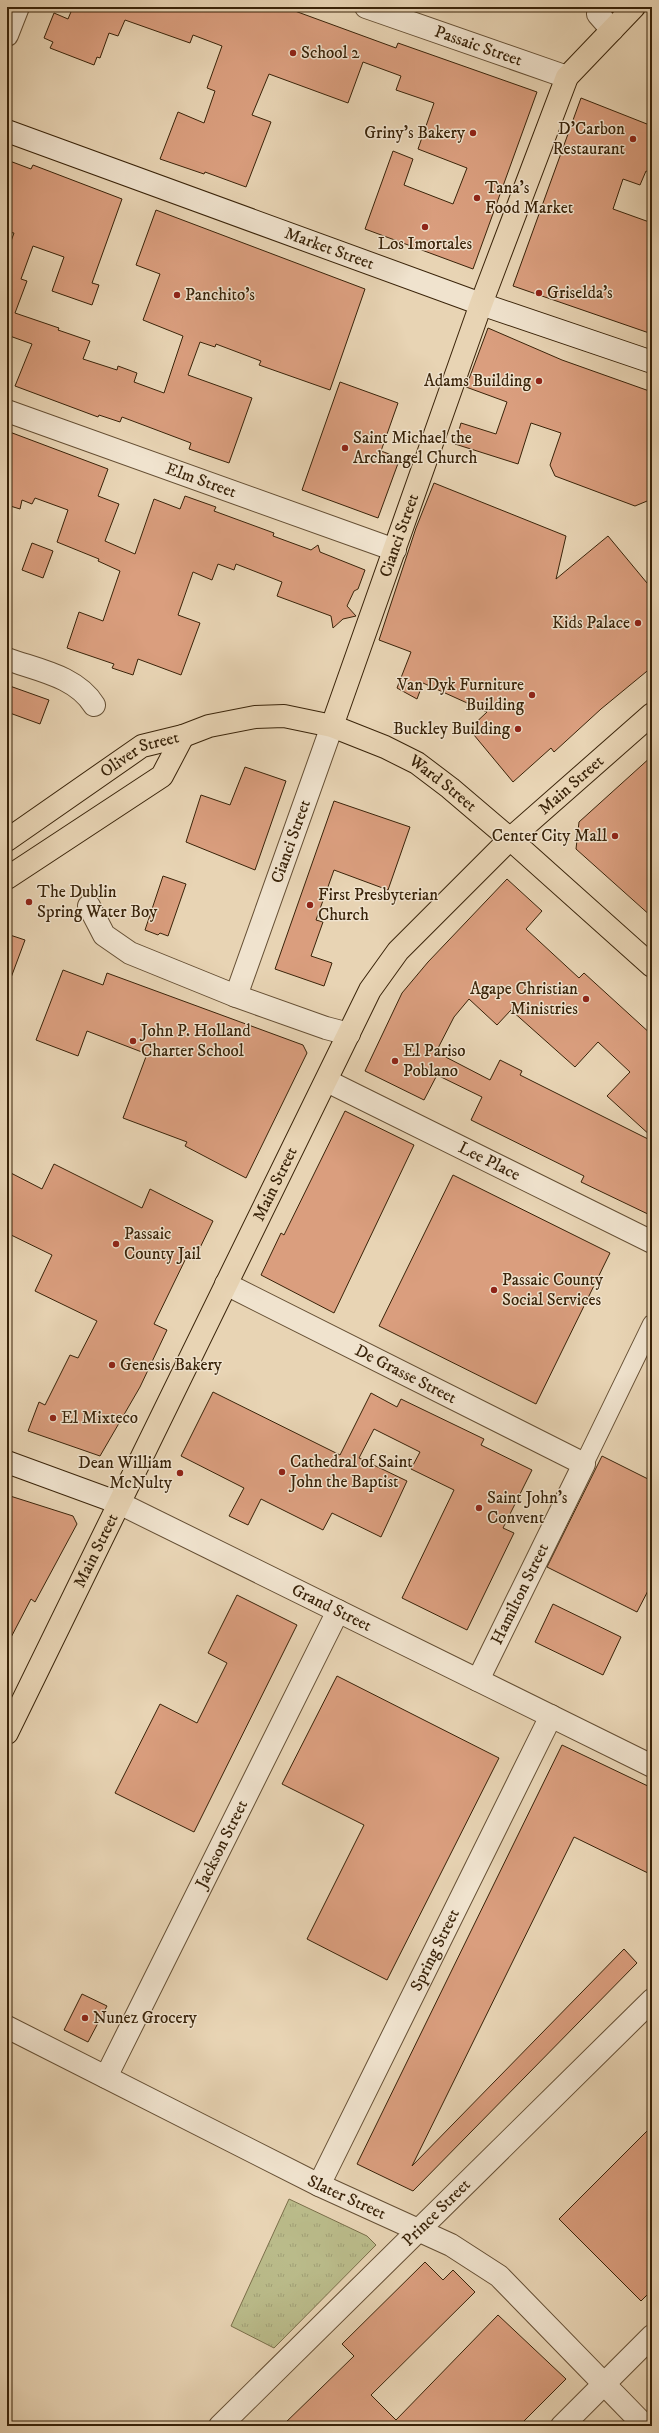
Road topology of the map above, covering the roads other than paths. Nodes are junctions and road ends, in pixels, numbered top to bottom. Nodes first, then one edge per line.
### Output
1 (18, 7) edge
2 (366, 7) edge
3 (600, 7) edge
4 (634, 7) edge
5 (612, 30) junction
6 (7, 35) edge
7 (567, 77) junction
8 (7, 131) edge
9 (481, 304) junction
10 (652, 362) edge
11 (7, 411) edge
12 (395, 550) junction
13 (7, 659) edge
14 (94, 705) dead end
15 (652, 714) edge
16 (332, 726) junction
17 (183, 736) junction
18 (510, 839) junction
19 (7, 840) edge
20 (8, 878) edge
21 (89, 906) dead end
22 (652, 966) edge
23 (236, 996) junction
24 (349, 1034) junction
25 (327, 1081) junction
26 (652, 1242) edge
27 (226, 1284) junction
28 (652, 1324) edge
29 (7, 1462) edge
30 (584, 1464) junction
31 (119, 1502) junction
32 (338, 1611) junction
33 (478, 1680) junction
34 (551, 1716) junction
35 (7, 1733) edge
36 (652, 1766) edge
37 (652, 2000) edge
38 (7, 2027) edge
39 (106, 2077) junction
40 (320, 2185) junction
41 (419, 2230) junction
42 (652, 2336) edge
43 (604, 2384) junction
44 (220, 2426) edge
45 (562, 2426) edge
46 (645, 2426) edge

1 - 6 street
2 - 7 street, Passaic Street
3 - 5 street
4 - 5 main road
5 - 7 main road
7 - 9 main road, Cianci Street
8 - 9 street, Market Street
9 - 10 street, Market Street
9 - 12 main road, Cianci Street
11 - 12 street, Elm Street
12 - 16 main road, Cianci Street
13 - 14 street
15 - 18 main road, Main Street
16 - 17 main road, Ward Street
16 - 18 main road, Ward Street
16 - 23 street, Cianci Street
17 - 19 main road, Oliver Street
17 - 20 main road, Oliver Street
18 - 22 main road, Ward Street
18 - 24 main road, Main Street
21 - 23 street
23 - 24 street
24 - 25 main road, Main Street
25 - 26 street, Lee Place
25 - 27 main road, Main Street
27 - 30 street, De Grasse Street
27 - 31 main road, Main Street
28 - 30 street
29 - 31 street, Grand Street
30 - 33 street, Hamilton Street
31 - 32 street, Grand Street
31 - 35 main road, Main Street
32 - 33 street, Grand Street
32 - 39 street, Jackson Street
33 - 34 street, Grand Street
34 - 36 street, Grand Street
34 - 40 street, Spring Street
37 - 41 street, Prince Street
38 - 39 street, Slater Street
39 - 40 street, Slater Street
40 - 41 street, Slater Street
41 - 43 street, Slater Street
41 - 44 street, Prince Street
42 - 43 street
43 - 45 street
43 - 46 street, Slater Street

